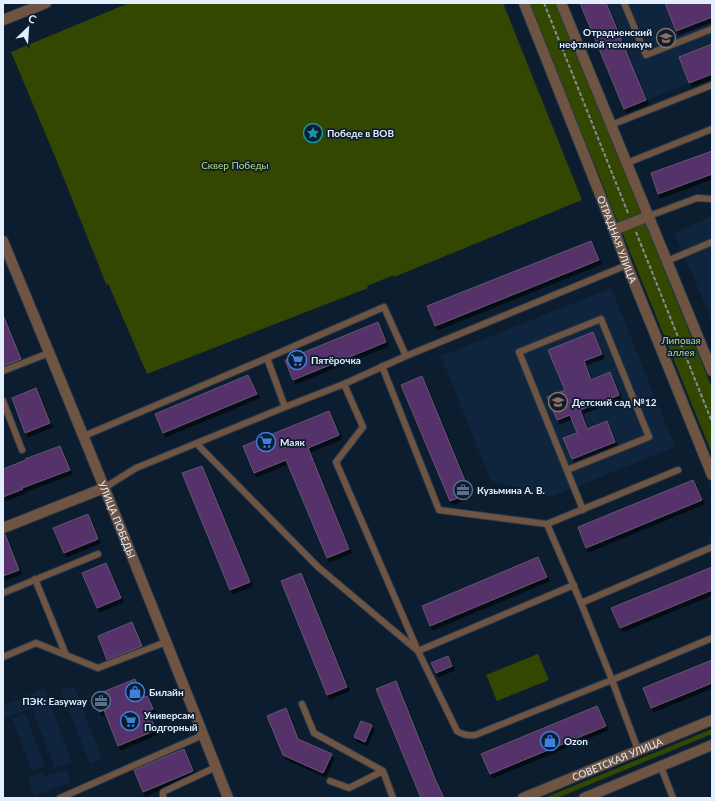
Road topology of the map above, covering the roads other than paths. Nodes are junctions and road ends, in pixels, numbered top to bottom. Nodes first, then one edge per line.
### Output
1 (46, 3) edge
2 (524, 3) edge
3 (562, 3) edge
4 (624, 3) edge
5 (3, 20) edge
6 (712, 29) edge
7 (712, 85) edge
8 (611, 124) junction
9 (712, 130) edge
10 (627, 163) junction
11 (712, 199) edge
12 (649, 216) junction
13 (614, 230) junction
14 (3, 241) edge
15 (712, 242) edge
16 (667, 261) junction
17 (627, 265) junction
18 (49, 353) junction
19 (406, 356) junction
20 (267, 358) junction
21 (382, 366) junction
22 (3, 371) edge
23 (712, 371) edge
24 (344, 384) junction
25 (3, 401) edge
26 (285, 407) junction
27 (84, 436) junction
28 (196, 444) junction
29 (22, 450) dead end
30 (567, 470) junction
31 (678, 470) dead end
32 (712, 475) edge
33 (104, 488) junction
34 (583, 510) junction
35 (547, 524) junction
36 (3, 528) edge
37 (712, 548) edge
38 (98, 554) dead end
39 (35, 579) junction
40 (574, 586) junction
41 (3, 593) edge
42 (581, 603) junction
43 (712, 638) edge
44 (166, 642) junction
45 (418, 651) junction
46 (66, 655) junction
47 (3, 657) edge
48 (612, 680) junction
49 (302, 704) dead end
50 (712, 720) edge
51 (203, 735) junction
52 (712, 745) edge
53 (638, 750) junction
54 (216, 767) junction
55 (661, 767) junction
56 (383, 771) junction
57 (330, 781) dead end
58 (60, 798) edge
59 (163, 798) edge
60 (228, 798) edge
61 (394, 798) edge
62 (523, 798) edge
63 (584, 798) edge
64 (673, 798) edge

1 - 5 street
2 - 13 street, ОТРАДНАЯ УЛИЦА
3 - 8 street
4 - 6 lane
7 - 8 lane
8 - 10 street
9 - 10 lane
10 - 12 street
11 - 12 lane
12 - 13 street
12 - 16 street
13 - 17 street, ОТРАДНАЯ УЛИЦА
14 - 18 street, УЛИЦА ПОБЕДЫ
15 - 16 lane
16 - 23 street
17 - 19 lane
17 - 32 street, ОТРАДНАЯ УЛИЦА
18 - 22 lane
18 - 27 street, УЛИЦА ПОБЕДЫ
19 - 20 lane
19 - 21 lane
20 - 26 lane
20 - 27 lane
21 - 24 lane
21 - 35 lane
24 - 26 lane
24 - 45 lane
25 - 29 lane
26 - 28 lane
27 - 33 street, УЛИЦА ПОБЕДЫ
28 - 33 lane
28 - 45 lane
30 - 30 lane
30 - 34 lane
31 - 34 lane
33 - 36 street
33 - 44 street, УЛИЦА ПОБЕДЫ
34 - 35 lane
35 - 40 lane
37 - 42 lane
38 - 39 lane
39 - 41 lane
39 - 46 lane
40 - 42 lane
40 - 45 lane
42 - 48 lane
43 - 48 lane
44 - 46 lane
44 - 51 street, УЛИЦА ПОБЕДЫ
45 - 48 lane
46 - 47 lane
48 - 53 lane
49 - 56 lane
50 - 53 street, СОВЕТСКАЯ УЛИЦА
51 - 54 street, УЛИЦА ПОБЕДЫ
51 - 58 lane
52 - 55 street
53 - 62 street, СОВЕТСКАЯ УЛИЦА
54 - 59 lane
54 - 60 street, УЛИЦА ПОБЕДЫ
55 - 63 street
55 - 64 lane
56 - 57 lane
56 - 61 lane

